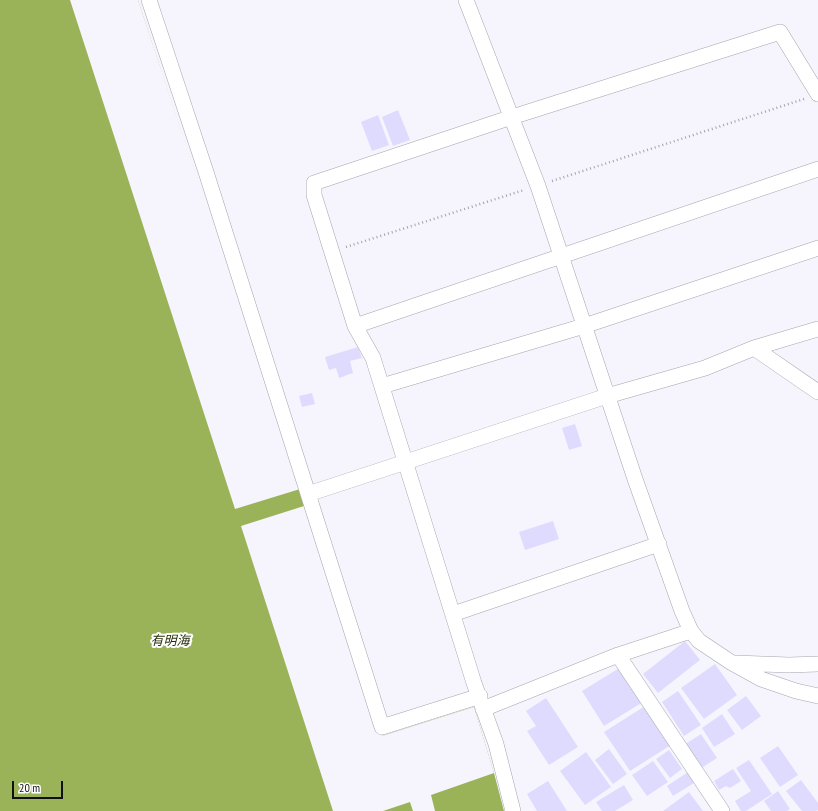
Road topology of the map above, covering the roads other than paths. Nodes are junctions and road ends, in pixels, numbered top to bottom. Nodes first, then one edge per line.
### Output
1 (149, 0) edge
2 (466, 0) edge
3 (814, 95) edge
4 (512, 117) junction
5 (818, 169) edge
6 (818, 248) edge
7 (562, 257) junction
8 (355, 326) junction
9 (584, 326) junction
10 (818, 329) edge
11 (754, 348) junction
12 (382, 386) junction
13 (818, 392) edge
14 (607, 396) junction
15 (406, 462) junction
16 (308, 494) junction
17 (659, 544) junction
18 (453, 614) junction
19 (691, 631) junction
20 (618, 655) junction
21 (732, 663) junction
22 (818, 664) edge
23 (818, 696) edge
24 (481, 702) junction
25 (513, 811) edge
26 (722, 811) edge

1 - 16 street
2 - 4 street
3 - 4 street
4 - 7 street
4 - 8 street
5 - 7 street
6 - 9 street
7 - 8 street
7 - 9 street
8 - 12 street
9 - 12 street
9 - 14 street
10 - 11 street
11 - 13 street
11 - 14 street
12 - 15 street
14 - 15 street
14 - 17 street
15 - 16 street
15 - 18 street
16 - 24 street
17 - 18 street
17 - 19 street
18 - 24 street
19 - 20 street
19 - 21 street
20 - 24 street
20 - 26 street
21 - 22 street
21 - 23 street
24 - 25 street

